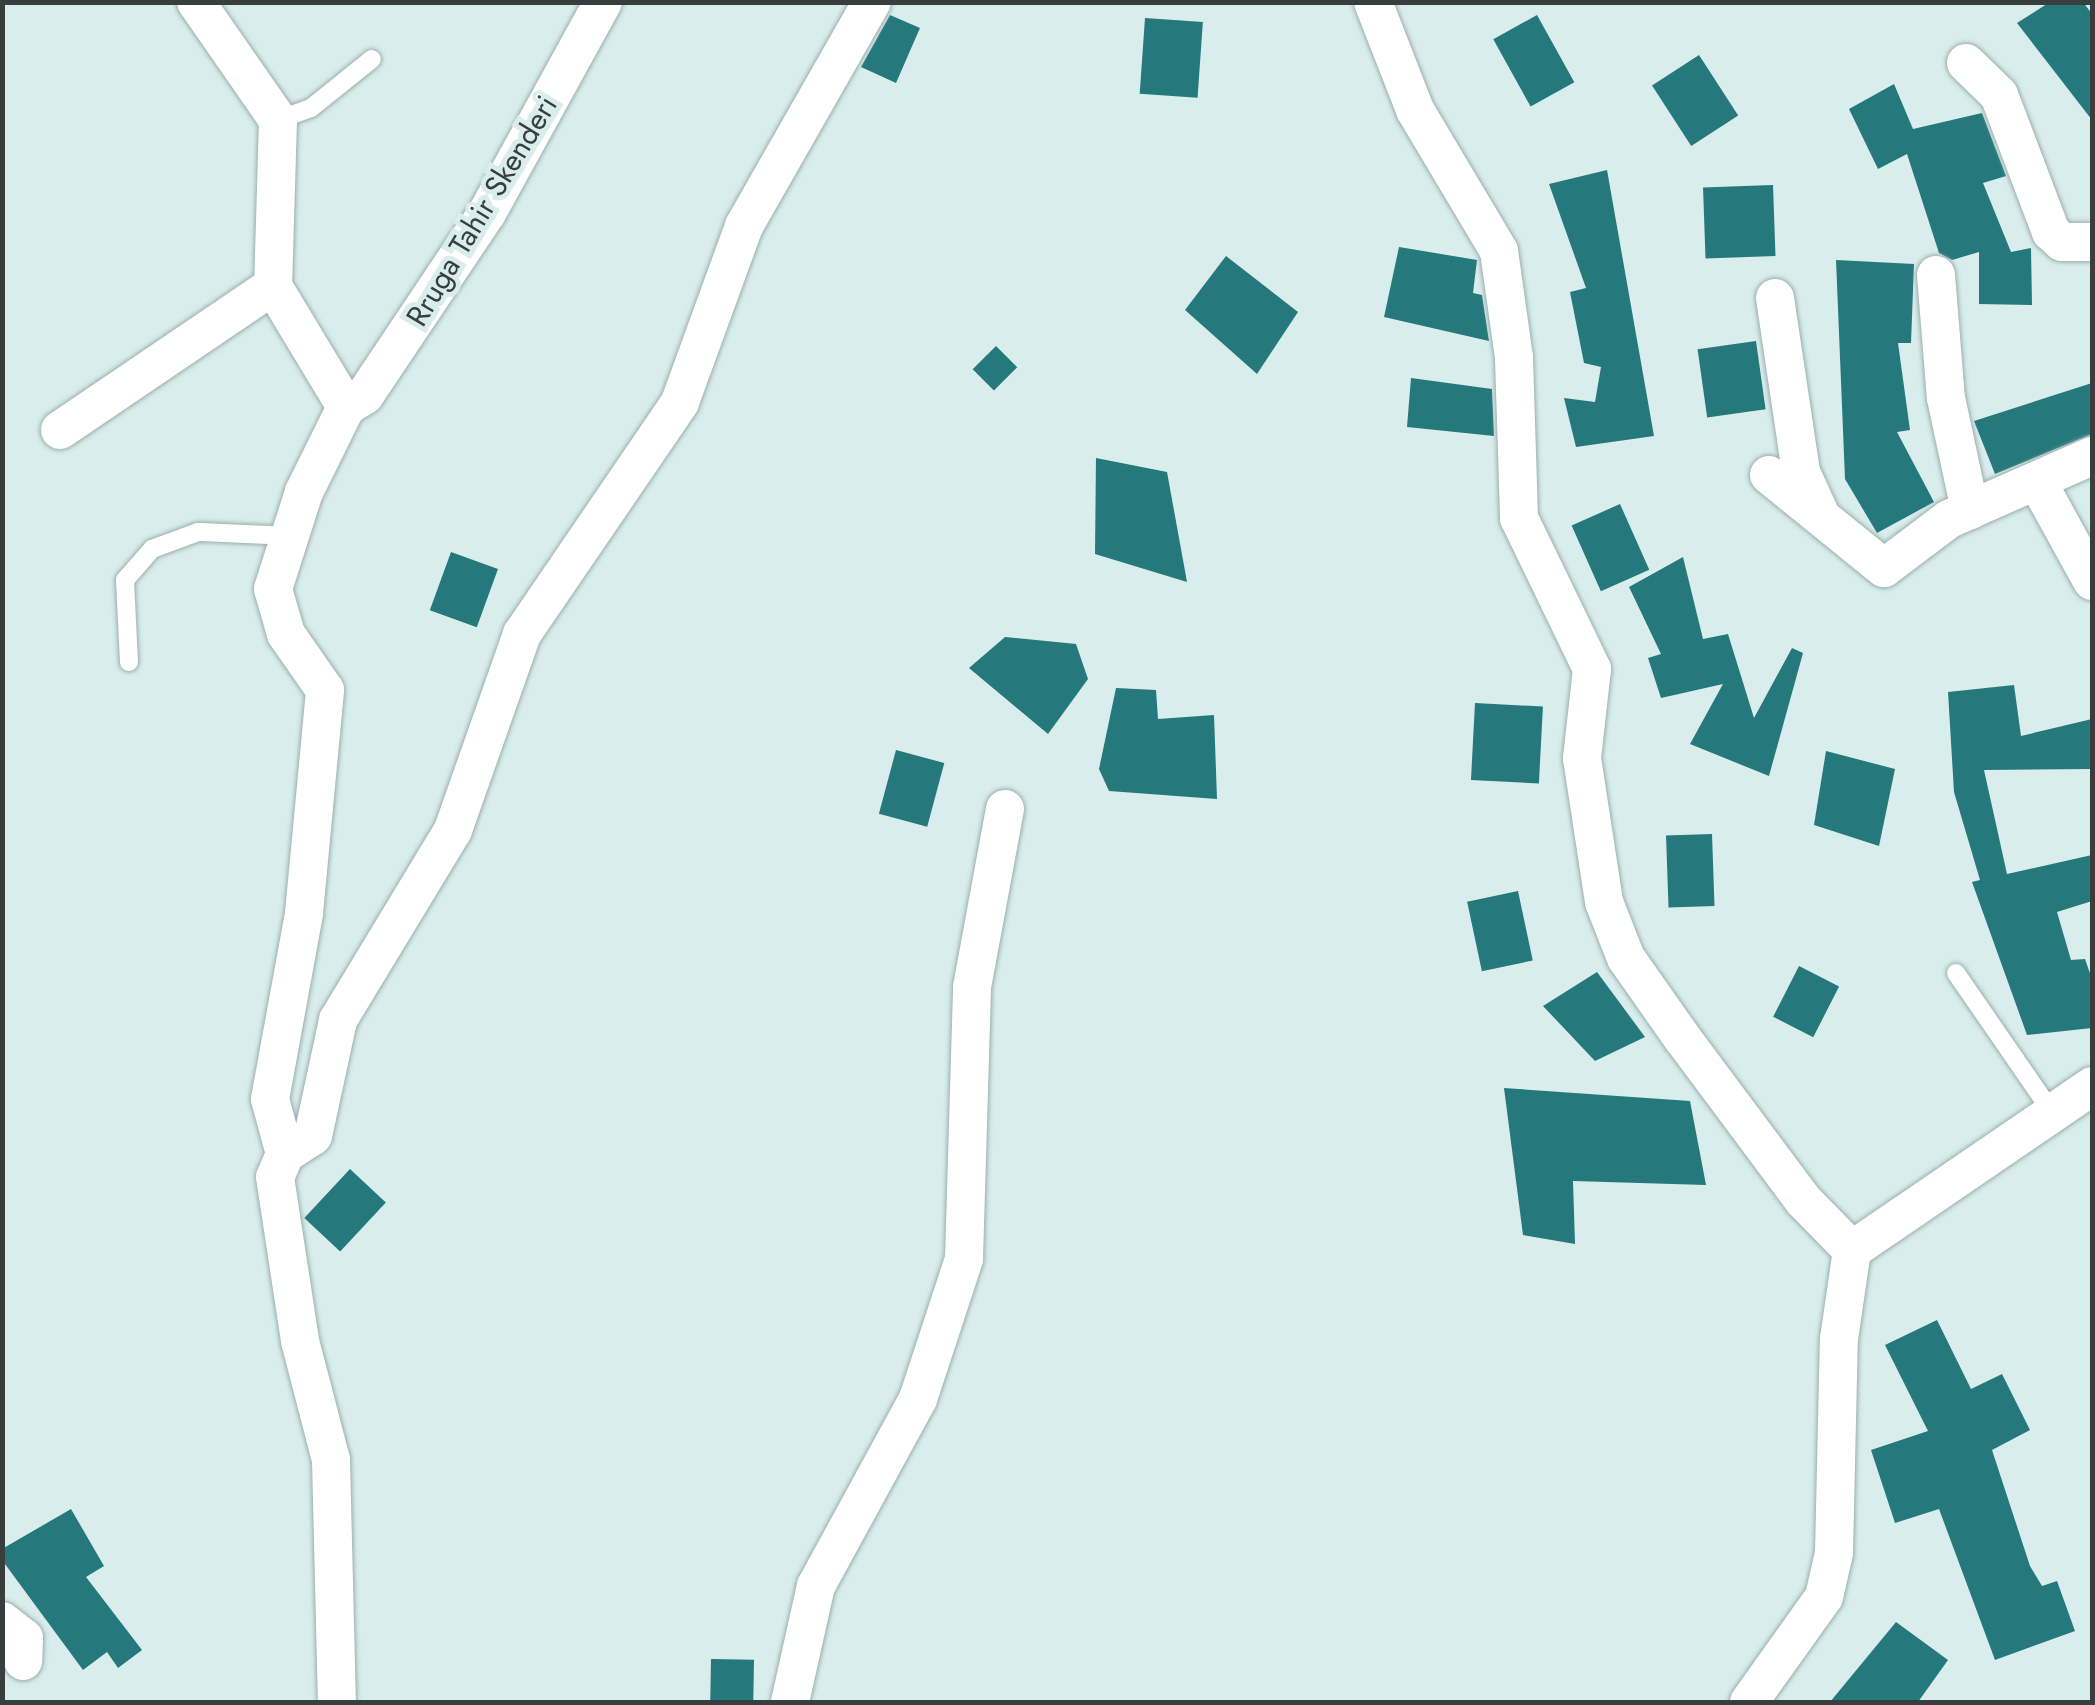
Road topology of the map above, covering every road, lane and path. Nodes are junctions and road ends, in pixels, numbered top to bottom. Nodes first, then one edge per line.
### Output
1 (196, 2) edge
2 (602, 2) edge
3 (872, 2) edge
4 (1373, 2) edge
5 (372, 59) dead end
6 (1966, 64) dead end
7 (278, 120) junction
8 (2092, 242) edge
9 (1936, 275) dead end
10 (273, 286) junction
11 (1774, 298) dead end
12 (346, 407) junction
13 (60, 430) dead end
14 (2092, 456) edge
15 (1769, 475) dead end
16 (2038, 481) junction
17 (1970, 510) junction
18 (1829, 531) junction
19 (288, 536) junction
20 (2092, 581) edge
21 (129, 662) dead end
22 (1005, 808) dead end
23 (1956, 974) dead end
24 (2092, 1086) edge
25 (2052, 1112) junction
26 (285, 1154) junction
27 (1852, 1250) junction
28 (2, 1621) edge
29 (24, 1661) dead end
30 (337, 1702) edge
31 (790, 1702) edge
32 (1749, 1702) edge

1 - 7 street
2 - 12 street, Rruga Tahir Skenderi
3 - 26 street
4 - 27 street
5 - 7 lane
6 - 8 street
7 - 10 street
9 - 17 street
10 - 12 street
10 - 13 street
11 - 18 street
12 - 19 street
14 - 16 street
15 - 18 street
16 - 17 street
16 - 20 street
17 - 18 street
19 - 21 lane
19 - 26 street
22 - 31 street
23 - 25 lane
24 - 25 street
25 - 27 street
26 - 30 street
27 - 32 street
28 - 29 street

